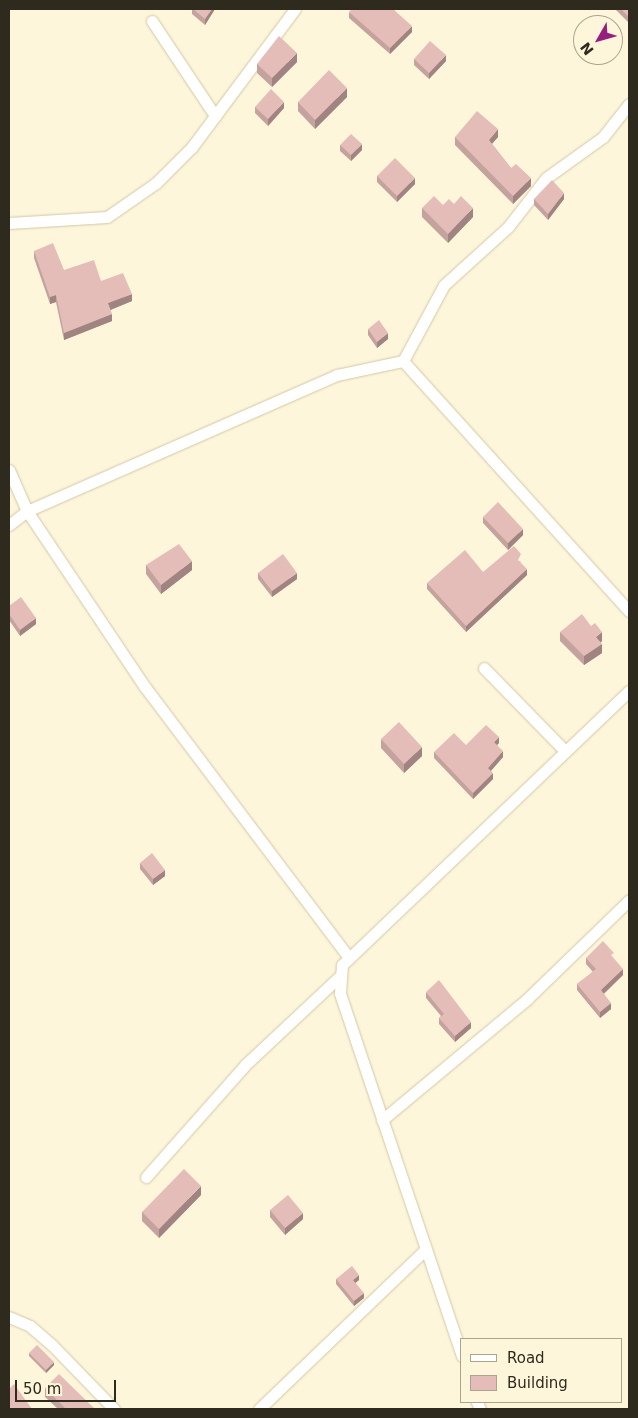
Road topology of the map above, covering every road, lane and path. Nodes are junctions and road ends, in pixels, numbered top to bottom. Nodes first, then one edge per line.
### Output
1 (295, 9) edge
2 (152, 21) dead end
3 (629, 104) edge
4 (214, 116) junction
5 (9, 223) edge
6 (403, 360) junction
7 (9, 470) edge
8 (27, 511) junction
9 (9, 525) edge
10 (629, 611) edge
11 (484, 668) dead end
12 (629, 691) edge
13 (565, 751) junction
14 (629, 900) edge
15 (347, 955) junction
16 (339, 978) junction
17 (382, 1120) junction
18 (146, 1177) dead end
19 (426, 1249) junction
20 (9, 1317) edge
21 (460, 1350) edge
22 (114, 1409) edge
23 (259, 1409) edge

1 - 4 street
2 - 4 street
3 - 6 street
4 - 5 street
6 - 8 street
6 - 10 street
7 - 8 street
8 - 9 street
8 - 15 street
11 - 13 street
12 - 13 street
13 - 15 street
14 - 17 street
15 - 16 street
16 - 17 street
16 - 18 street
17 - 19 street
19 - 21 street
19 - 23 street
20 - 22 street

